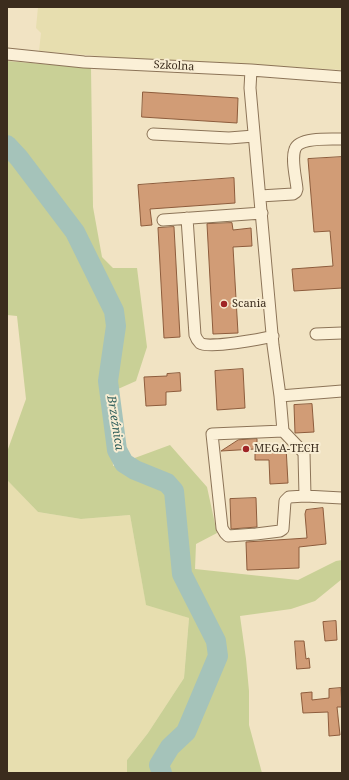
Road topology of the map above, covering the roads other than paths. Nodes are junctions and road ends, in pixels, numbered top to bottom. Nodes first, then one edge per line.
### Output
1 (7, 54) edge
2 (250, 70) junction
3 (342, 77) edge
4 (153, 134) dead end
5 (254, 136) junction
6 (342, 139) edge
7 (260, 196) junction
8 (262, 213) junction
9 (187, 218) junction
10 (163, 220) dead end
11 (342, 333) edge
12 (316, 334) dead end
13 (273, 336) junction
14 (342, 391) edge
15 (280, 396) junction
16 (283, 431) junction
17 (305, 496) junction
18 (342, 498) edge

1 - 2 street, Szkolna
2 - 3 street, Szkolna
2 - 5 street
4 - 5 street
5 - 7 street
6 - 7 street
7 - 8 street
8 - 9 street
8 - 13 street
9 - 10 street
9 - 13 street
11 - 12 street
13 - 15 street
14 - 15 street
15 - 16 street
16 - 17 street
16 - 17 street
17 - 18 street

